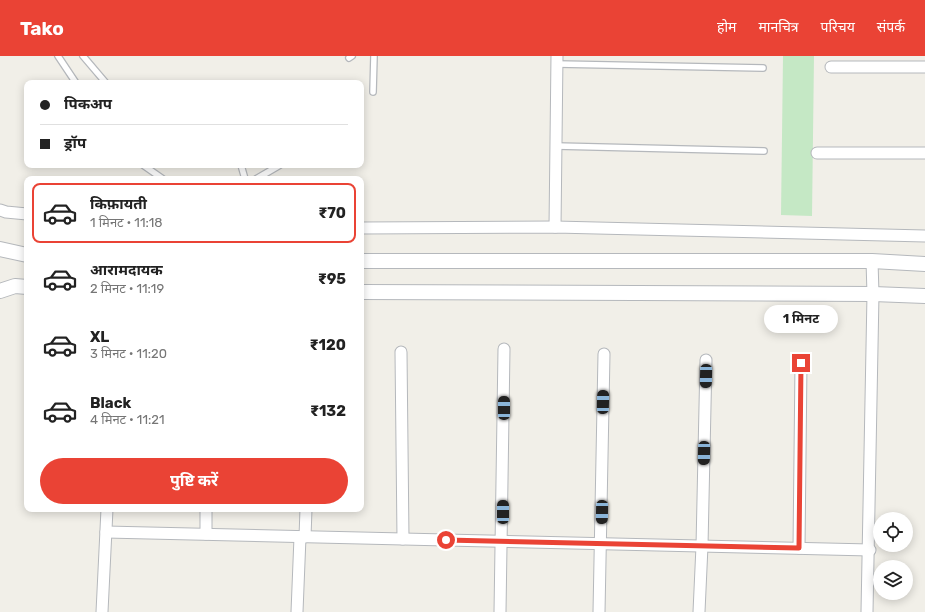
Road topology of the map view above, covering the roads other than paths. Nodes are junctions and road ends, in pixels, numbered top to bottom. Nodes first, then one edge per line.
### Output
1 (58, 56) edge
2 (83, 56) edge
3 (374, 56) edge
4 (557, 60) edge
5 (831, 67) dead end
6 (925, 67) edge
7 (763, 68) dead end
8 (74, 80) edge
9 (103, 80) edge
10 (373, 92) dead end
11 (556, 146) junction
12 (764, 151) dead end
13 (816, 153) dead end
14 (925, 153) edge
15 (146, 168) edge
16 (146, 168) edge
17 (275, 168) edge
18 (152, 176) edge
19 (158, 176) edge
20 (261, 176) edge
21 (0, 210) edge
22 (24, 214) edge
23 (555, 227) junction
24 (364, 228) edge
25 (925, 236) edge
26 (0, 249) edge
27 (24, 254) edge
28 (364, 261) edge
29 (872, 261) junction
30 (925, 264) edge
31 (24, 287) edge
32 (0, 291) edge
33 (364, 292) edge
34 (873, 294) junction
35 (925, 296) edge
36 (504, 349) dead end
37 (401, 352) dead end
38 (604, 354) dead end
39 (706, 360) dead end
40 (801, 363) dead end
41 (107, 512) edge
42 (206, 512) edge
43 (306, 512) edge
44 (106, 532) junction
45 (206, 534) junction
46 (303, 537) junction
47 (403, 539) junction
48 (502, 541) junction
49 (601, 544) junction
50 (702, 546) junction
51 (799, 548) junction
52 (870, 550) junction
53 (102, 612) edge
54 (297, 612) edge
55 (500, 612) edge
56 (599, 612) edge
57 (699, 612) edge
58 (867, 612) edge

1 - 8 lane
2 - 9 lane
3 - 10 lane
4 - 7 lane
4 - 11 street
5 - 6 street
11 - 12 lane
11 - 23 street
13 - 14 street
15 - 18 lane
16 - 19 lane
17 - 20 lane
21 - 22 street
23 - 24 street
23 - 25 street
26 - 27 street
28 - 29 street
29 - 30 street
29 - 34 street
31 - 32 street
33 - 34 street
34 - 35 street
34 - 52 street
36 - 48 street
37 - 47 street
38 - 49 street
39 - 50 street
40 - 51 street
41 - 44 street
42 - 45 street
43 - 46 street
44 - 45 street
44 - 53 street
45 - 46 street
46 - 47 street
46 - 54 street
47 - 48 street
48 - 49 street
48 - 55 street
49 - 50 street
49 - 56 street
50 - 51 street
50 - 57 street
51 - 52 street
52 - 58 street

